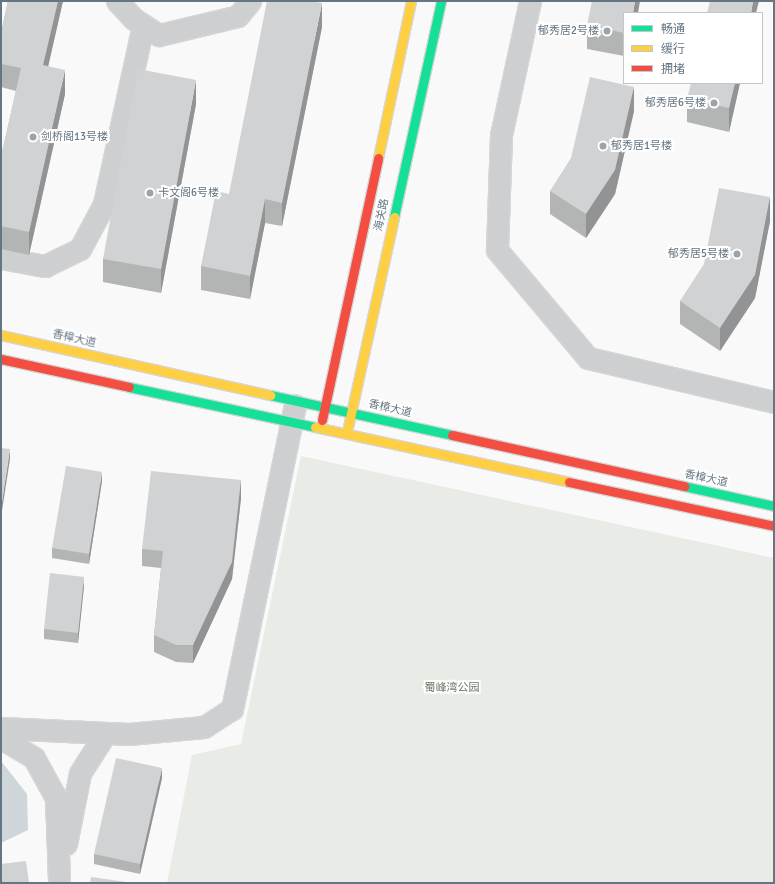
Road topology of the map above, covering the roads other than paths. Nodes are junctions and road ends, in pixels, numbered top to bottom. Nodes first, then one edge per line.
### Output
1 (117, 1) edge
2 (250, 1) edge
3 (411, 1) edge
4 (441, 1) edge
5 (530, 1) edge
6 (143, 25) junction
7 (1, 258) edge
8 (1, 335) edge
9 (1, 359) edge
10 (296, 400) junction
11 (774, 402) edge
12 (325, 407) junction
13 (352, 413) junction
14 (292, 422) junction
15 (320, 428) junction
16 (346, 434) junction
17 (774, 506) edge
18 (774, 526) edge
19 (1, 728) edge
20 (105, 734) junction
21 (1, 738) edge
22 (59, 880) edge

1 - 6 street
2 - 6 street
3 - 12 street, 海关路
4 - 13 street, 海关路
5 - 11 street
6 - 7 street
8 - 10 street, 香樟大道
9 - 14 street
10 - 12 street, 香樟大道
10 - 14 street
12 - 13 street, 香樟大道
12 - 15 street, 海关路
13 - 16 street, 海关路
13 - 17 street, 香樟大道
14 - 15 street
14 - 20 street
15 - 16 street
16 - 18 street
19 - 20 street
20 - 22 street
21 - 22 street

